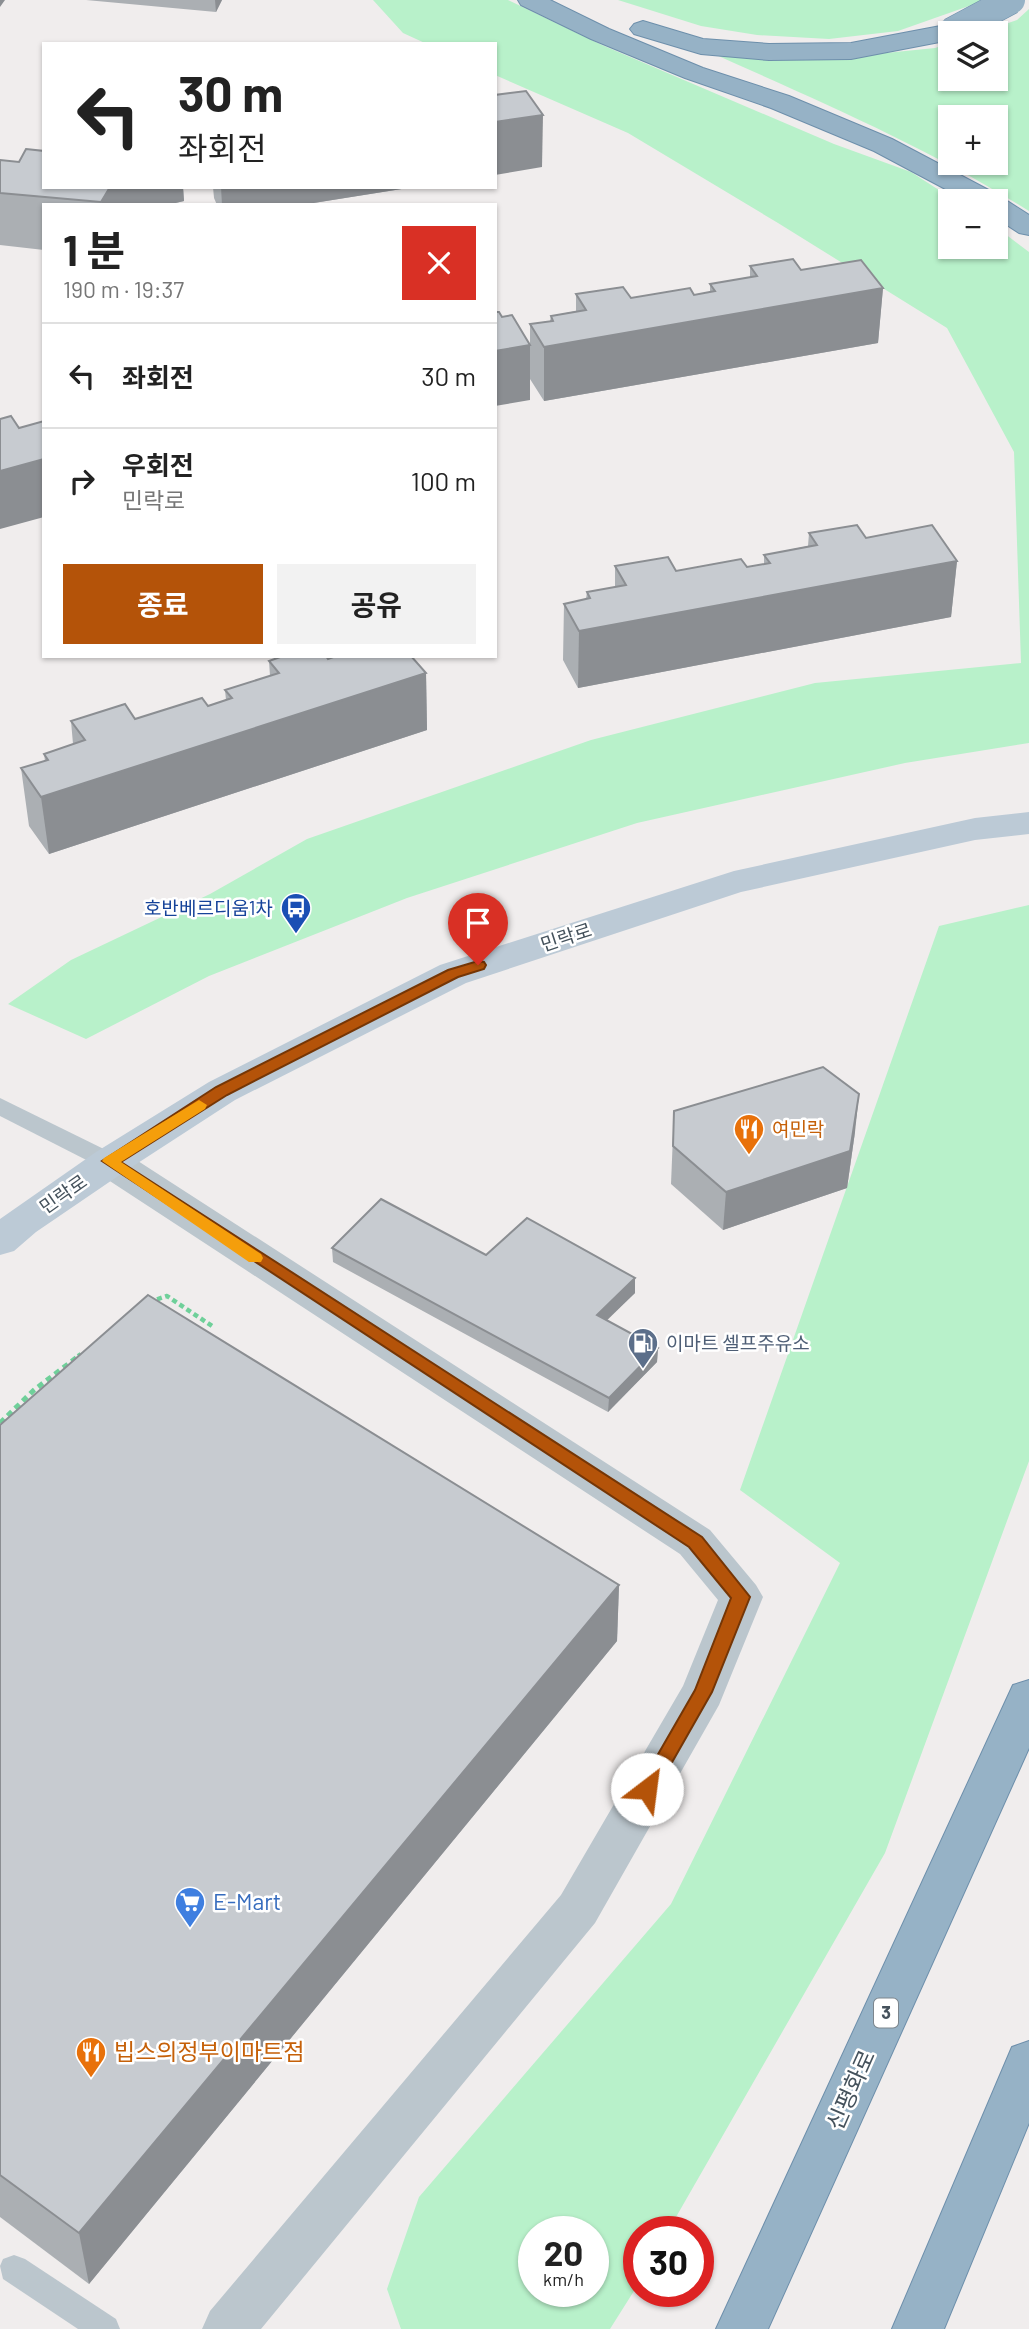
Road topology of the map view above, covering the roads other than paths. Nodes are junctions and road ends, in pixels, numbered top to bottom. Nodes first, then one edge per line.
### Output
1 (530, 0) edge
2 (574, 0) edge
3 (1012, 0) edge
4 (972, 21) edge
5 (938, 34) edge
6 (966, 189) edge
7 (1008, 214) edge
8 (1029, 227) edge
9 (1029, 822) edge
10 (0, 1106) edge
11 (110, 1161) junction
12 (0, 1241) edge
13 (1029, 1698) edge
14 (1029, 2063) edge
15 (15, 2269) dead end
16 (105, 2329) edge
17 (228, 2329) edge
18 (742, 2329) edge
19 (918, 2329) edge

1 - 6 highway
2 - 5 highway
3 - 4 highway, bridge
7 - 8 highway
9 - 11 main road, 민락로
10 - 11 lane
11 - 12 main road, 민락로
11 - 17 street
13 - 18 highway, 신평화로 / 3
14 - 19 highway
15 - 16 lane

